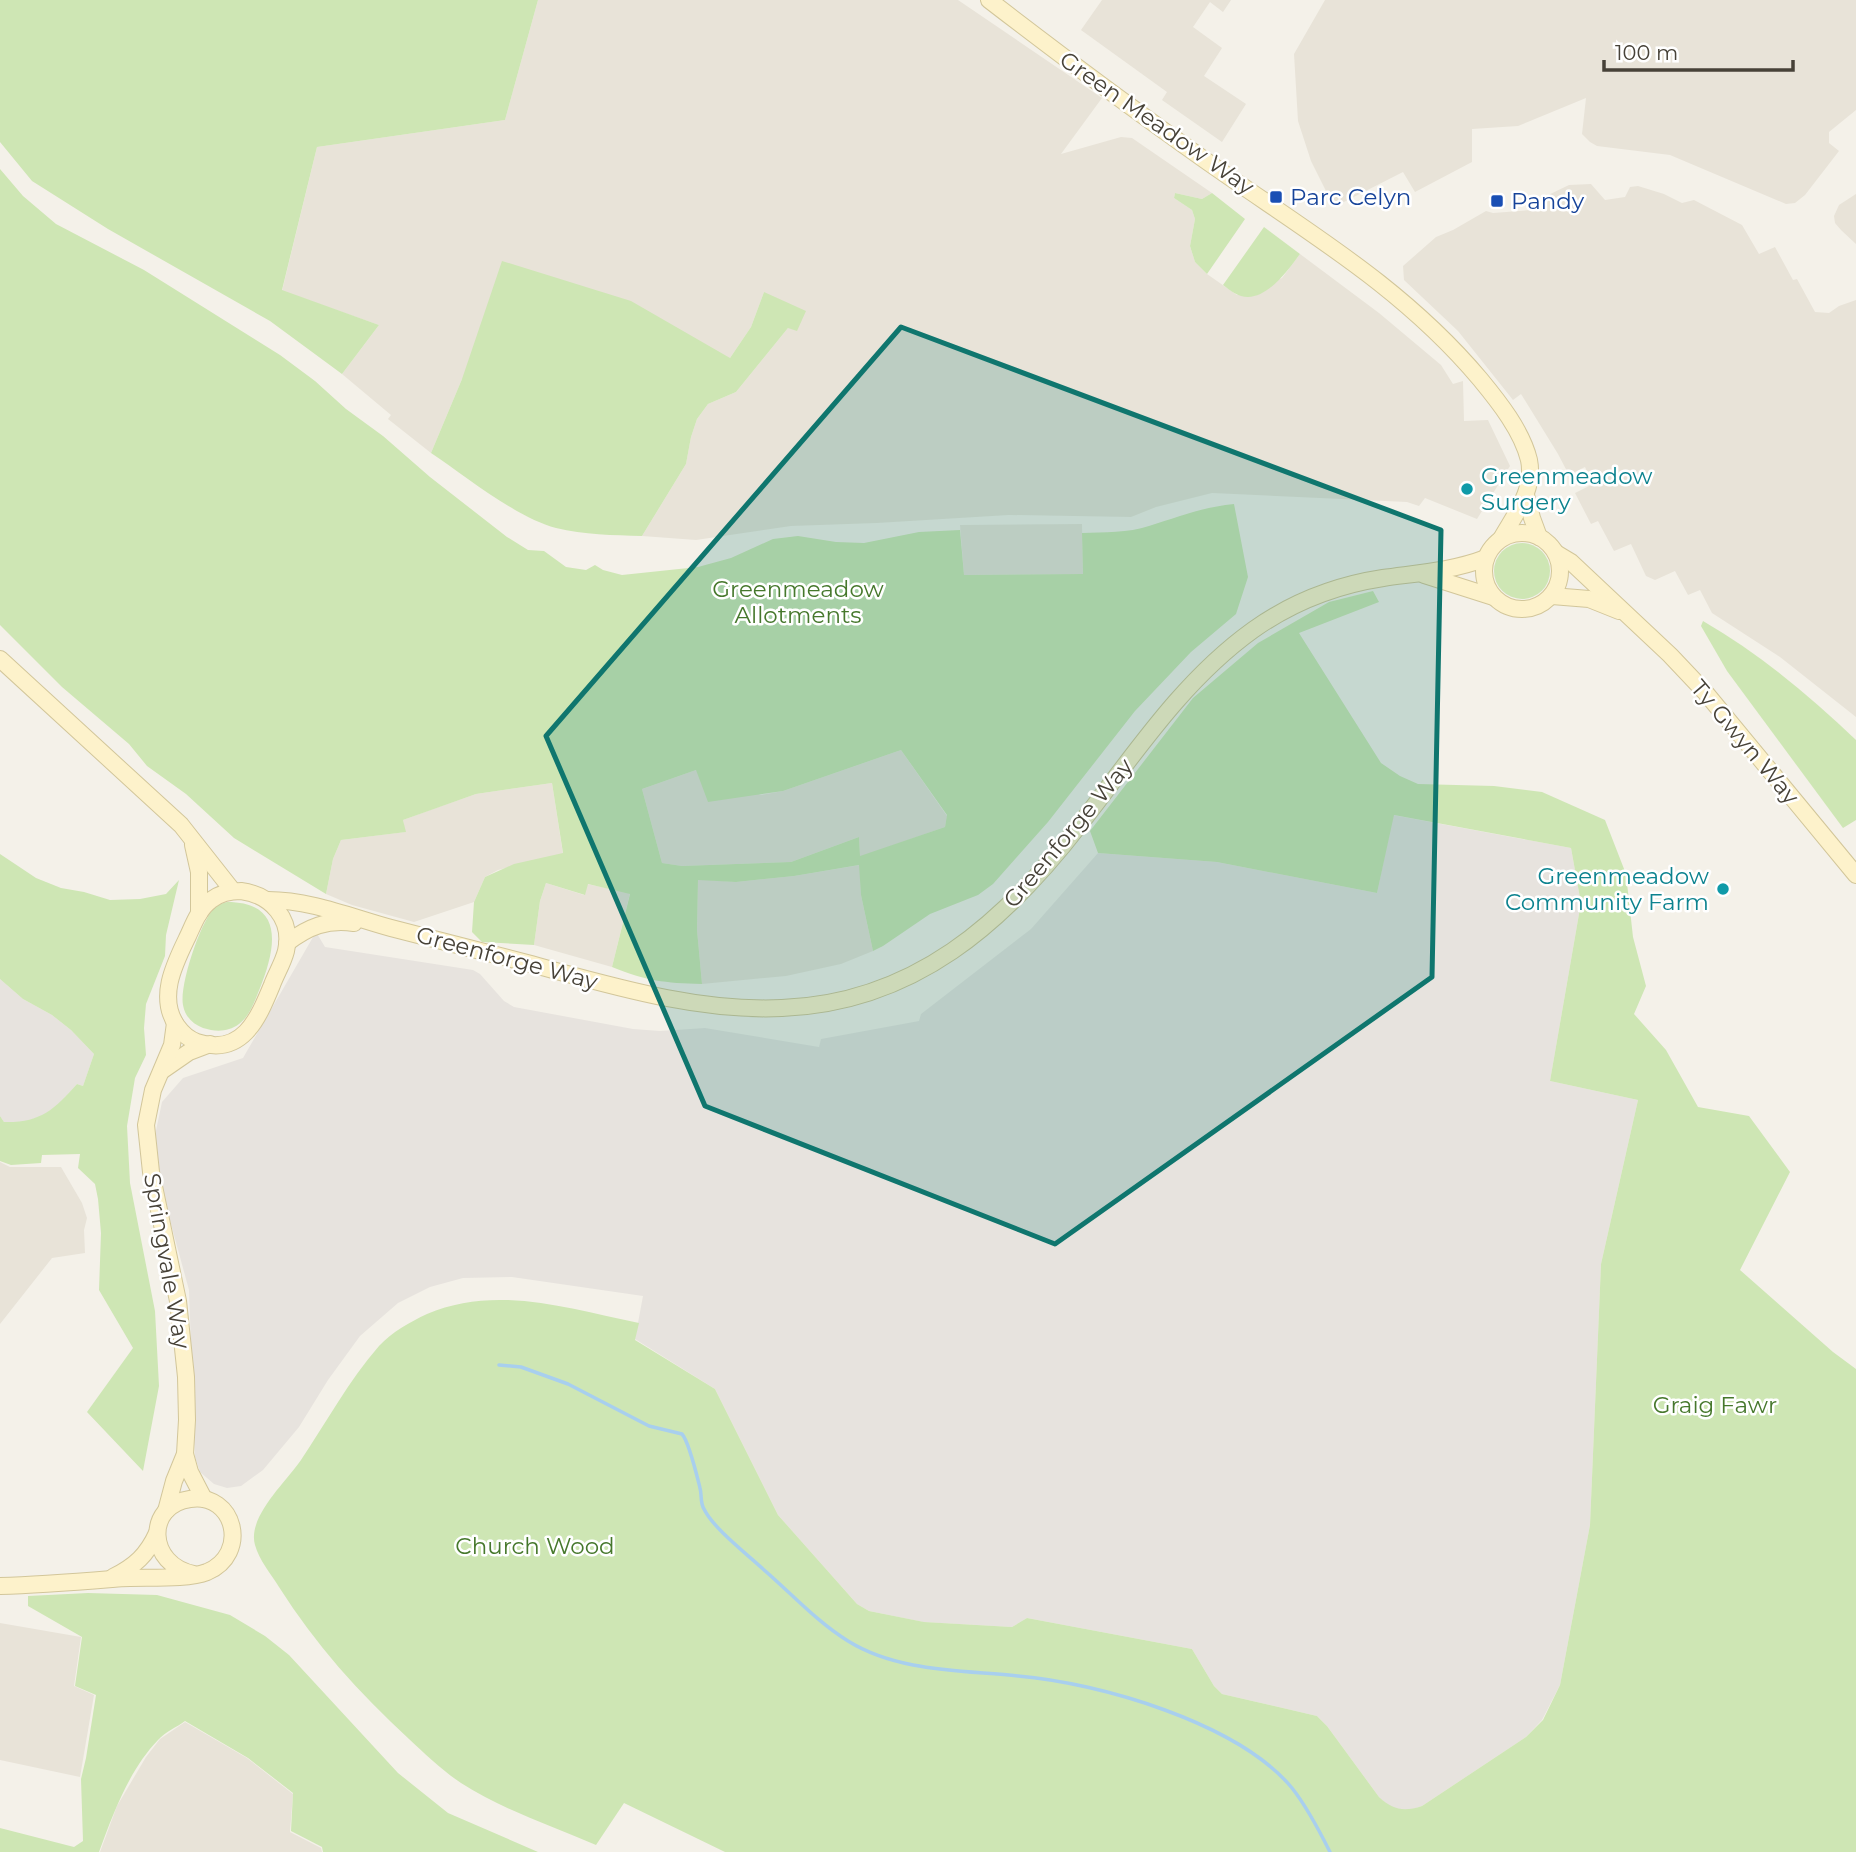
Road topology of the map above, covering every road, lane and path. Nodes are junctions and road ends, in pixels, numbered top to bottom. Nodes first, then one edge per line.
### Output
1 (989, 0) edge
2 (1526, 495) junction
3 (1539, 537) junction
4 (1501, 538) junction
5 (1556, 552) junction
6 (1486, 558) junction
7 (1422, 575) junction
8 (1552, 596) junction
9 (1493, 597) junction
10 (1628, 615) junction
11 (0, 659) edge
12 (191, 839) junction
13 (1856, 875) edge
14 (233, 891) junction
15 (268, 900) junction
16 (199, 914) junction
17 (391, 928) junction
18 (287, 943) junction
19 (175, 1023) junction
20 (210, 1044) junction
21 (162, 1072) junction
22 (185, 1454) junction
23 (204, 1499) junction
24 (166, 1511) junction
25 (157, 1533) junction
26 (194, 1574) junction
27 (111, 1578) junction
28 (0, 1586) edge

1 - 2 street, Green Meadow Way
2 - 3 street, Green Meadow Way
2 - 4 street, Green Meadow Way
3 - 4 street
3 - 5 street
4 - 6 street
5 - 8 street
5 - 10 street, Ty Gwyn Way
6 - 7 street, Greenforge Way
6 - 9 street
7 - 9 street, Greenforge Way
7 - 17 street, Greenforge Way
8 - 9 street
8 - 10 street
10 - 13 street, Ty Gwyn Way
11 - 12 street
12 - 14 street
12 - 16 street
14 - 15 street, Greenforge Way
14 - 16 street
15 - 17 street, Greenforge Way
15 - 18 street
16 - 19 street
17 - 18 street, Greenforge Way
18 - 20 street
19 - 20 street
19 - 21 street, Springvale Way
20 - 21 street
21 - 22 street, Springvale Way
22 - 23 street, Springvale Way
22 - 24 street, Springvale Way
23 - 24 street
23 - 26 street
24 - 25 street
25 - 26 street
25 - 27 street
26 - 27 street
27 - 28 street

